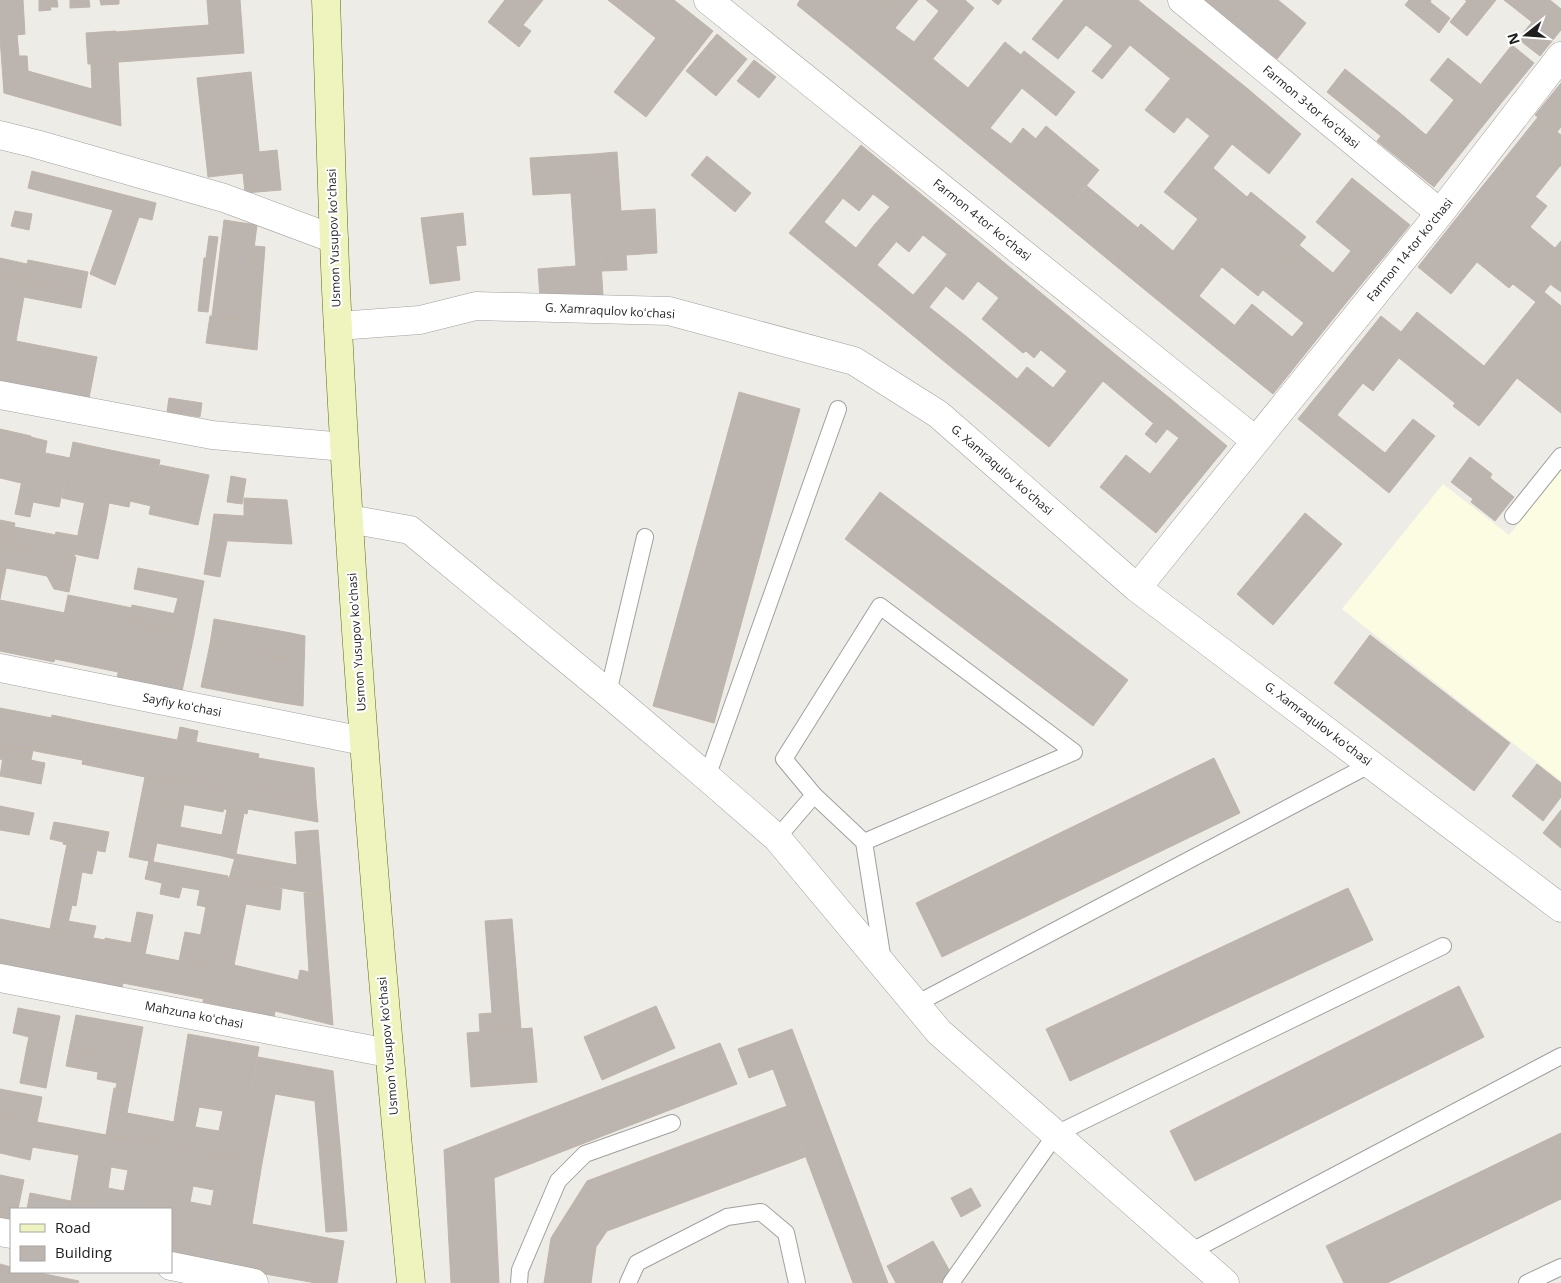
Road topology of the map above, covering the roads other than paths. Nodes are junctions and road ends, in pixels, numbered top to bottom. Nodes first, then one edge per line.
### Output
1 (326, 0) edge
2 (708, 0) edge
3 (1182, 0) edge
4 (1561, 56) edge
5 (0, 136) edge
6 (1440, 214) junction
7 (334, 239) junction
8 (338, 326) junction
9 (0, 395) edge
10 (838, 409) dead end
11 (1256, 441) junction
12 (344, 447) junction
13 (1561, 456) edge
14 (1514, 516) dead end
15 (349, 519) junction
16 (646, 536) dead end
17 (1137, 588) junction
18 (0, 668) edge
19 (608, 693) junction
20 (363, 741) junction
21 (1372, 764) junction
22 (707, 777) junction
23 (814, 795) junction
24 (776, 838) junction
25 (864, 842) junction
26 (1561, 908) edge
27 (1443, 946) dead end
28 (884, 966) junction
29 (0, 978) edge
30 (916, 1004) junction
31 (388, 1053) junction
32 (1561, 1056) edge
33 (672, 1123) dead end
34 (1056, 1134) junction
35 (1190, 1252) junction
36 (172, 1266) edge
37 (1561, 1267) edge
38 (1222, 1282) edge
39 (254, 1283) edge
40 (411, 1283) edge
41 (519, 1283) edge
42 (628, 1283) edge
43 (797, 1283) edge
44 (951, 1283) edge
45 (1527, 1283) edge

1 - 7 main road, Usmon Yusupov ko'chasi
2 - 11 street, Farmon 4-tor koʻchasi
3 - 6 street, Farmon 3-tor koʻchasi
4 - 6 street, Farmon 14-tor koʻchasi
5 - 7 street
6 - 11 street, Farmon 14-tor koʻchasi
7 - 8 main road, Usmon Yusupov ko'chasi
8 - 12 main road, Usmon Yusupov ko'chasi
8 - 17 street, G. Xamraqulov koʻchasi
9 - 12 street
10 - 22 lane
11 - 17 street, Farmon 14-tor koʻchasi
12 - 15 main road, Usmon Yusupov ko'chasi
13 - 14 lane
15 - 19 street
15 - 20 main road, Usmon Yusupov ko'chasi
16 - 19 lane
17 - 21 street, G. Xamraqulov koʻchasi
18 - 20 street, Sayfiy koʻchasi
19 - 22 street
20 - 31 main road, Usmon Yusupov ko'chasi
21 - 26 street, G. Xamraqulov koʻchasi
21 - 30 lane
22 - 24 street
23 - 24 lane
23 - 25 lane
23 - 25 lane
24 - 28 street
25 - 28 lane
27 - 34 lane
28 - 30 street
29 - 31 street, Mahzuna koʻchasi
30 - 34 street
31 - 40 main road, Usmon Yusupov ko'chasi
32 - 35 lane
33 - 41 lane
34 - 35 street
34 - 44 lane
35 - 38 street
36 - 39 street
37 - 45 lane
42 - 43 lane

